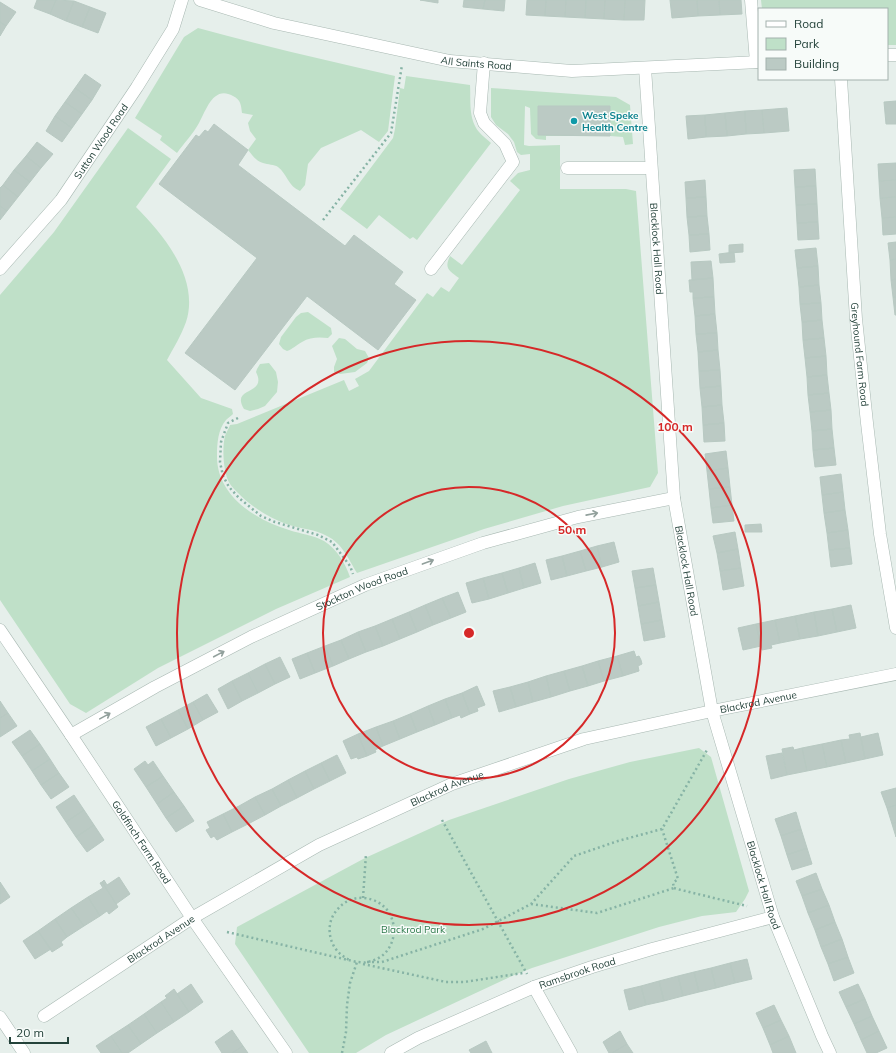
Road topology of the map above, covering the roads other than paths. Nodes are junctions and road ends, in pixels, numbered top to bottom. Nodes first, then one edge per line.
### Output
1 (182, 0) edge
2 (200, 0) edge
3 (752, 0) edge
4 (757, 62) edge
5 (484, 63) junction
6 (644, 68) junction
7 (841, 80) edge
8 (567, 168) dead end
9 (651, 168) junction
10 (0, 269) edge
11 (431, 269) dead end
12 (674, 498) junction
13 (896, 628) edge
14 (0, 630) edge
15 (896, 674) edge
16 (712, 711) junction
17 (71, 735) junction
18 (773, 917) junction
19 (192, 918) junction
20 (534, 987) junction
21 (44, 1016) dead end
22 (0, 1017) edge
23 (24, 1053) edge
24 (286, 1053) edge
25 (391, 1053) edge
26 (571, 1053) edge
27 (830, 1053) edge

1 - 10 street, Sutton Wood Road
2 - 5 street, All Saints Road
3 - 4 street
4 - 6 street, All Saints Road
5 - 6 street, All Saints Road
5 - 11 street
6 - 9 street, Blacklock Hall Road
7 - 13 street, Greyhound Farm Road
8 - 9 street
9 - 12 street, Blacklock Hall Road
12 - 16 street, Blacklock Hall Road
17 -> 12 street, Stockton Wood Road
14 - 17 street, Goldfinch Farm Road
15 - 16 street, Blackrod Avenue
16 - 18 street, Blacklock Hall Road
16 - 19 street, Blackrod Avenue
17 - 19 street, Goldfinch Farm Road
18 - 20 street, Ramsbrook Road
18 - 27 street, Blacklock Hall Road
19 - 21 street, Blackrod Avenue
19 - 24 street, Goldfinch Farm Road
20 - 25 street, Ramsbrook Road
20 - 26 street
22 - 23 street

